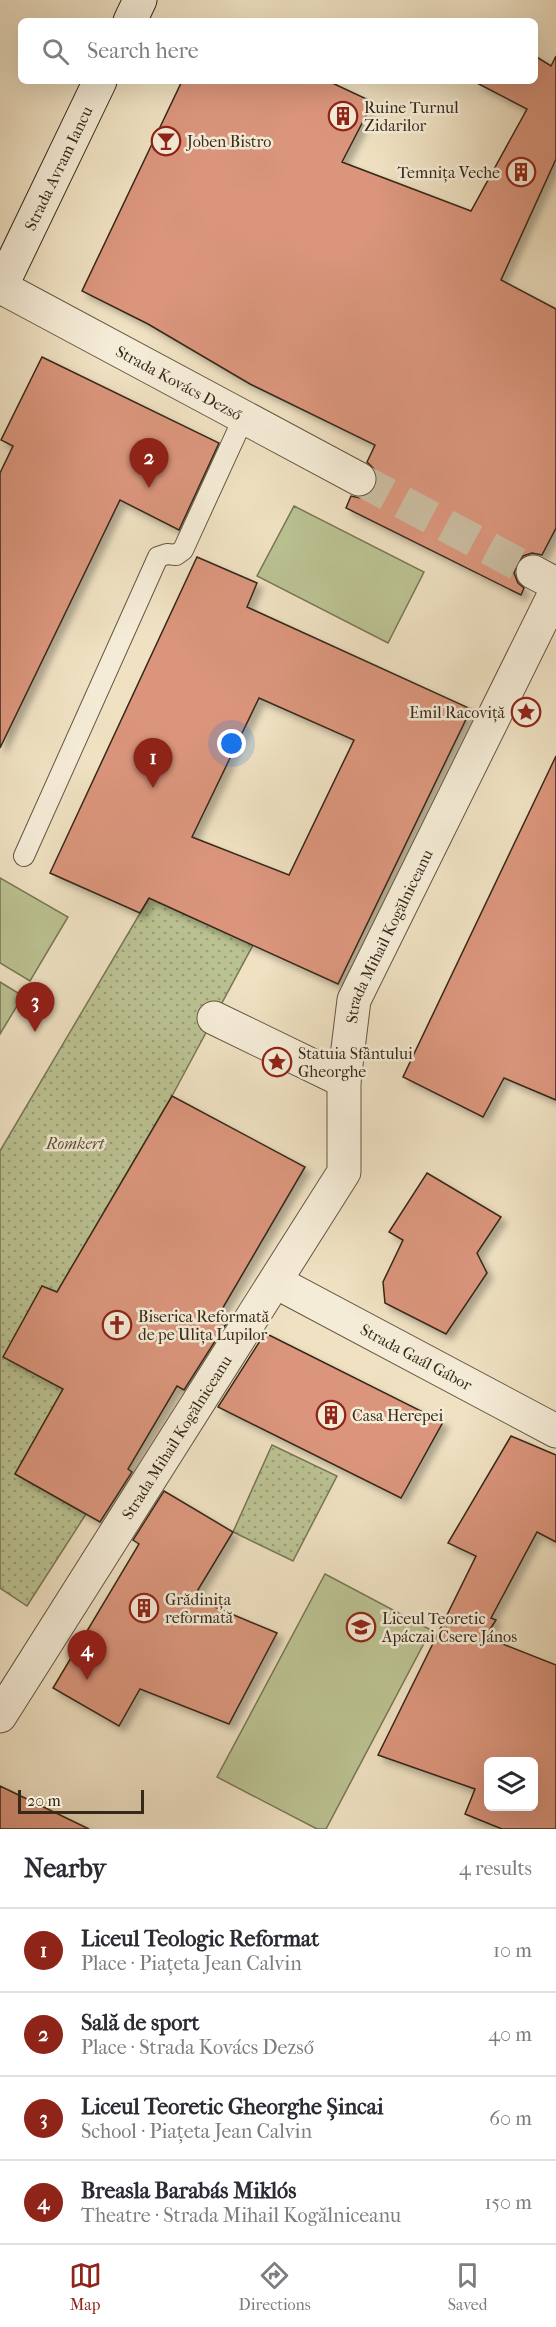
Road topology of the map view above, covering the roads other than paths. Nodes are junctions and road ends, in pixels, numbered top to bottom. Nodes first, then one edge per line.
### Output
1 (140, 0) edge
2 (131, 18) edge
3 (99, 84) edge
4 (0, 288) edge
5 (243, 419) junction
6 (359, 479) tunnel mouth
7 (548, 582) edge
8 (24, 856) dead end
9 (214, 1018) dead end
10 (344, 1081) junction
11 (276, 1282) junction
12 (556, 1431) edge
13 (0, 1716) edge

1 - 2 street
3 - 4 street, Strada Avram Iancu
4 - 5 street, Strada Kovács Dezső
5 - 6 street, Strada Kovács Dezső
5 - 8 lane
7 - 10 street, Strada Mihail Kogălniceanu
9 - 10 street
10 - 11 street, Strada Mihail Kogălniceanu
11 - 12 street, Strada Gaál Gábor
11 - 13 street, Strada Mihail Kogălniceanu

